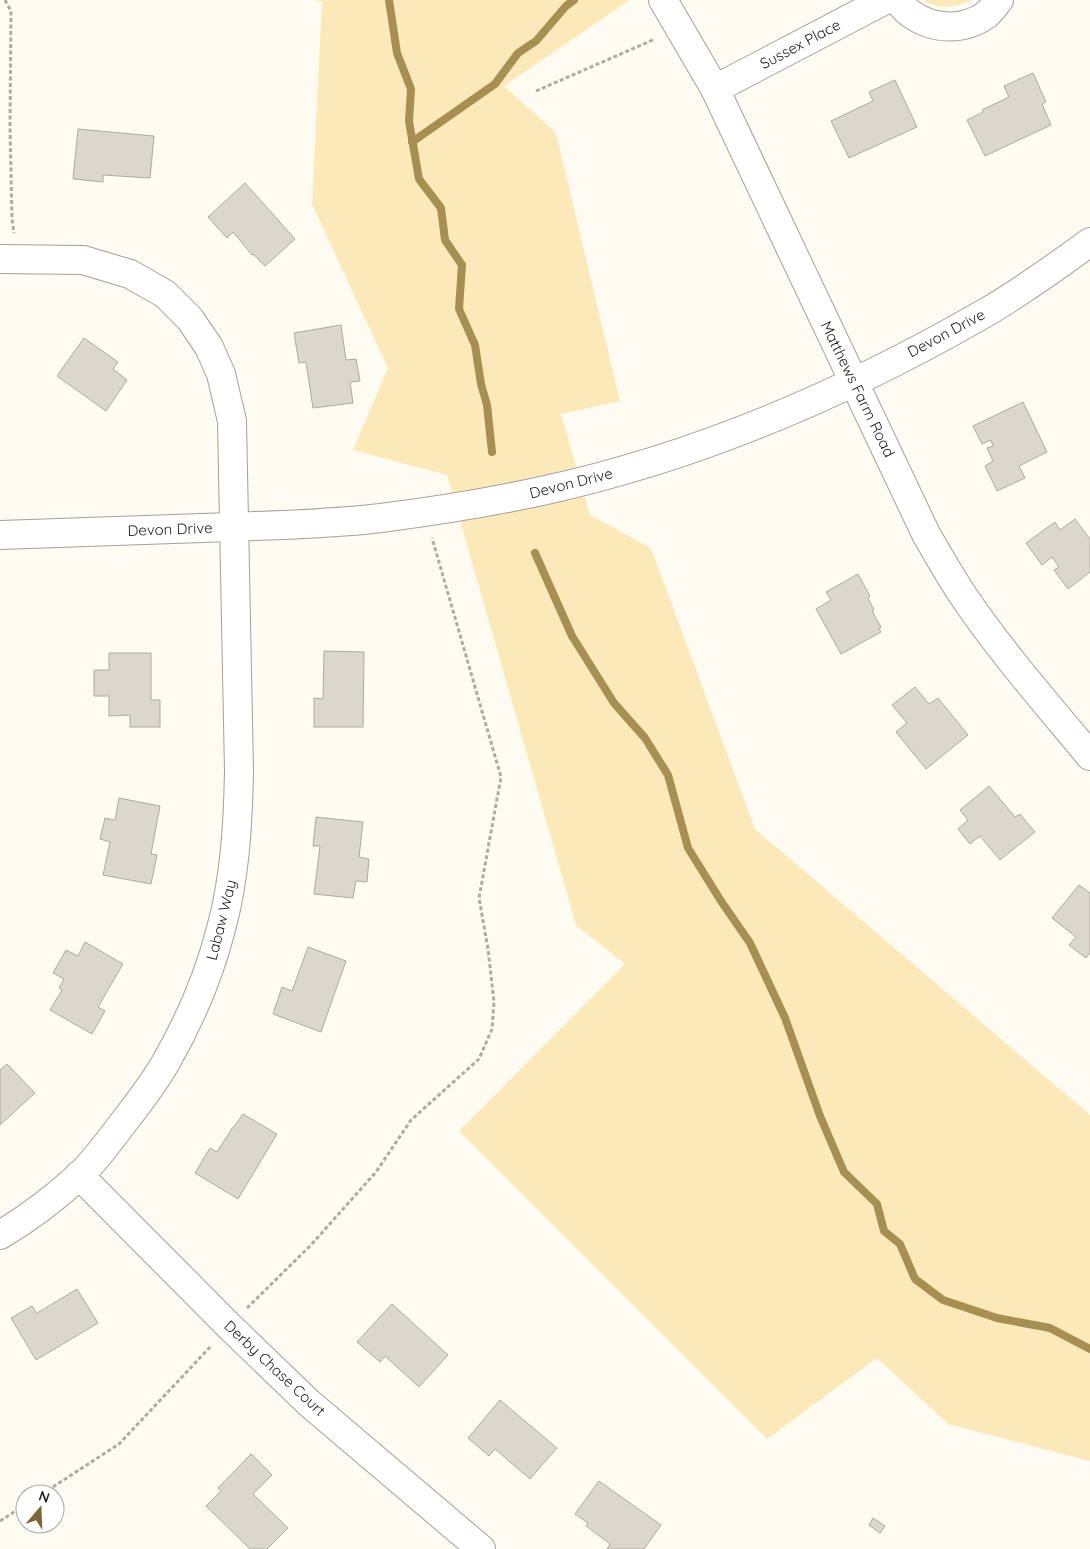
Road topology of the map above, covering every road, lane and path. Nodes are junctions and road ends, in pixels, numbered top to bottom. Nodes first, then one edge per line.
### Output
1 (5, 0) edge
2 (663, 0) edge
3 (885, 0) edge
4 (897, 0) edge
5 (999, 0) edge
6 (680, 28) junction
7 (715, 89) junction
8 (536, 91) dead end
9 (1090, 242) edge
10 (9, 258) edge
11 (855, 382) junction
12 (233, 527) junction
13 (0, 535) edge
14 (431, 536) dead end
15 (1090, 756) edge
16 (79, 1175) junction
17 (0, 1235) edge
18 (242, 1313) dead end
19 (213, 1343) dead end
20 (57, 1484) edge
21 (15, 1511) edge
22 (0, 1520) edge
23 (480, 1549) edge

1 - 10 path
2 - 6 street, Matthews Farm Road
3 - 7 street, Sussex Place
4 - 5 street
6 - 7 street, Matthews Farm Road
6 - 8 path
7 - 11 street, Matthews Farm Road
9 - 11 street, Devon Drive
10 - 12 street, Labaw Way
11 - 12 street, Devon Drive
11 - 15 street, Matthews Farm Road
12 - 13 street, Devon Drive
12 - 16 street, Labaw Way
14 - 18 path
16 - 17 street, Labaw Way
16 - 23 street, Derby Chase Court
19 - 20 path
21 - 22 path

